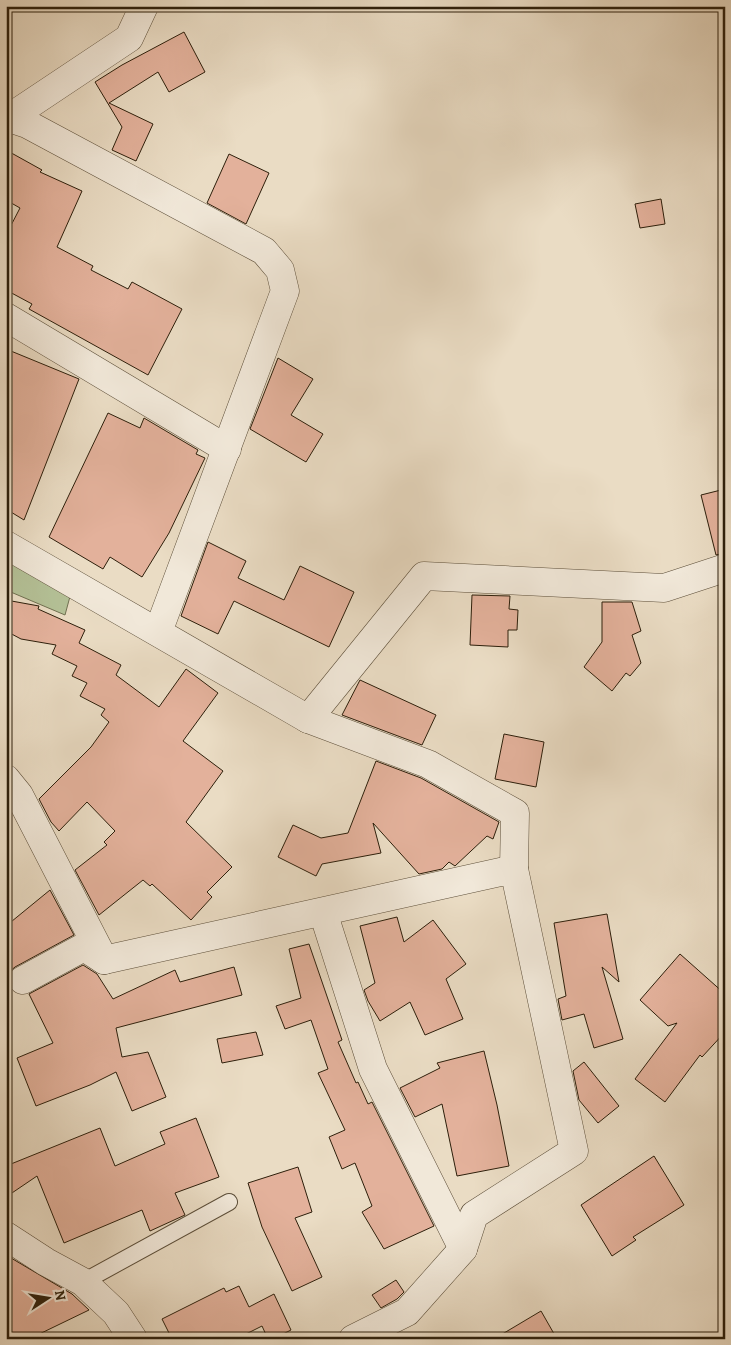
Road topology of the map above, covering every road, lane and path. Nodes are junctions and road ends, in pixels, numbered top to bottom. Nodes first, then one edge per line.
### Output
1 (144, 6) edge
2 (8, 120) edge
3 (6, 317) edge
4 (227, 449) junction
5 (6, 545) edge
6 (725, 568) edge
7 (158, 632) junction
8 (308, 719) junction
9 (6, 779) edge
10 (514, 869) junction
11 (323, 912) junction
12 (104, 960) junction
13 (23, 980) dead end
14 (229, 1202) dead end
15 (6, 1236) edge
16 (463, 1249) junction
17 (83, 1282) junction
18 (133, 1339) edge
19 (353, 1339) edge

1 - 2 street
2 - 4 street
3 - 4 street
4 - 7 street
5 - 7 street
6 - 8 street
7 - 8 street
8 - 10 street
9 - 12 street
10 - 11 street
10 - 16 street
11 - 12 street
11 - 16 street
12 - 13 street
14 - 17 lane
15 - 17 street
16 - 19 street
17 - 18 street

